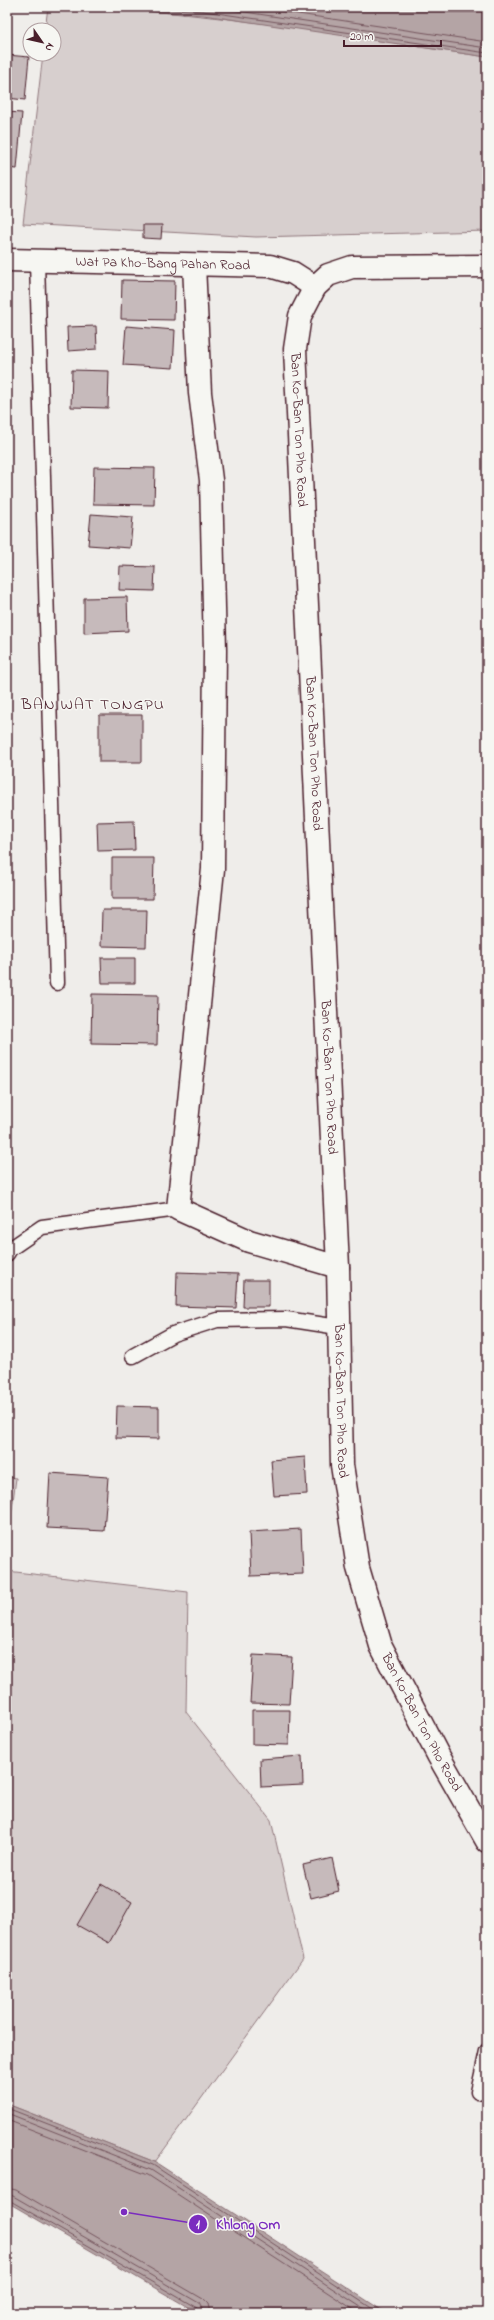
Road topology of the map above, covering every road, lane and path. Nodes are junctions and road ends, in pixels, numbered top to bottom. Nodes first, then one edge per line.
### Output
1 (7, 260) edge
2 (37, 262) junction
3 (194, 265) junction
4 (487, 266) edge
5 (314, 287) junction
6 (57, 983) dead end
7 (178, 1209) junction
8 (7, 1254) edge
9 (338, 1267) junction
10 (338, 1327) junction
11 (133, 1356) dead end
12 (487, 1841) edge
13 (487, 2051) edge
14 (478, 2092) dead end

1 - 2 street, Wat Pa Kho-Bang Pahan Road
2 - 3 street, Wat Pa Kho-Bang Pahan Road
2 - 6 lane
3 - 5 street, Wat Pa Kho-Bang Pahan Road
3 - 7 street
4 - 5 street
5 - 9 street, Ban Ko-Ban Ton Pho Road
7 - 8 lane
7 - 9 street
9 - 10 street, Ban Ko-Ban Ton Pho Road
10 - 11 lane
10 - 12 street, Ban Ko-Ban Ton Pho Road
13 - 14 lane

